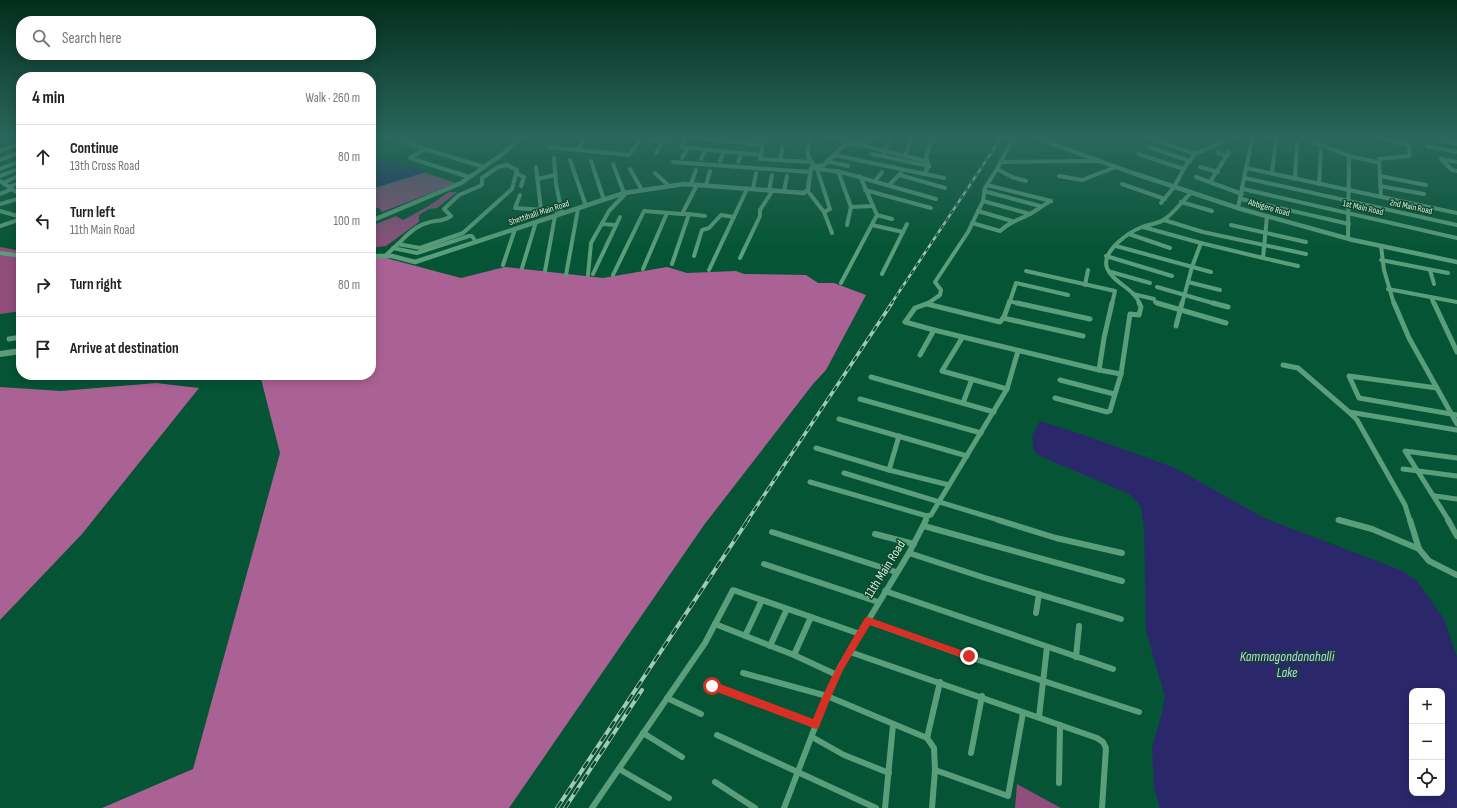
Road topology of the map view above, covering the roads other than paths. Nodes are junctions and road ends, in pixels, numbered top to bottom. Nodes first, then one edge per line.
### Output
1 (772, 175) dead end
2 (464, 176) edge
3 (485, 176) edge
4 (515, 176) edge
5 (521, 176) edge
6 (537, 176) edge
7 (555, 176) joint
8 (575, 176) edge
9 (596, 176) edge
10 (618, 176) edge
11 (634, 176) edge
12 (659, 176) edge
13 (694, 176) edge
14 (709, 176) edge
15 (755, 176) edge
16 (787, 176) dead end
17 (812, 176) edge
18 (817, 176) edge
19 (840, 176) edge
20 (860, 176) joint
21 (879, 176) edge
22 (899, 176) edge
23 (902, 176) edge
24 (933, 176) edge
25 (993, 176) edge
26 (1010, 176) edge
27 (1059, 176) dead end
28 (1093, 176) edge
29 (1141, 176) edge
30 (1181, 176) edge
31 (1215, 176) edge
32 (1282, 176) edge
33 (1295, 176) edge
34 (1320, 176) edge
35 (1348, 176) edge
36 (1380, 176) joint
37 (16, 177) edge
38 (468, 177) joint
39 (1196, 177) dead end
40 (944, 178) dead end
41 (1245, 178) joint
42 (537, 179) junction
43 (1295, 179) junction
44 (875, 181) junction
45 (1026, 181) dead end
46 (2, 182) edge
47 (1210, 182) junction
48 (691, 184) junction
49 (1122, 184) dead end
50 (1320, 184) junction
51 (16, 185) edge
52 (697, 185) junction
53 (706, 185) junction
54 (889, 185) junction
55 (987, 185) junction
56 (1426, 185) dead end
57 (521, 186) dead end
58 (669, 186) junction
59 (1380, 186) junction
60 (1174, 187) junction
61 (11, 188) junction
62 (747, 188) junction
63 (944, 188) dead end
64 (753, 189) junction
65 (1243, 189) junction
66 (16, 190) edge
67 (642, 190) junction
68 (771, 190) junction
69 (807, 190) junction
70 (866, 190) junction
71 (1350, 190) junction
72 (784, 191) junction
73 (984, 191) junction
74 (626, 193) junction
75 (1191, 193) junction
76 (0, 194) edge
77 (1242, 194) junction
78 (1424, 194) dead end
79 (520, 195) dead end
80 (1381, 197) junction
81 (16, 198) edge
82 (936, 199) dead end
83 (1165, 199) junction
84 (1241, 199) junction
85 (604, 200) junction
86 (983, 201) junction
87 (1181, 202) junction
88 (1350, 202) junction
89 (1161, 203) dead end
90 (0, 204) edge
91 (586, 206) junction
92 (873, 206) junction
93 (1040, 206) junction
94 (851, 207) junction
95 (931, 208) dead end
96 (1238, 208) junction
97 (578, 209) junction
98 (541, 210) junction
99 (0, 211) edge
100 (978, 211) junction
101 (1212, 211) dead end
102 (562, 212) junction
103 (824, 212) junction
104 (667, 213) junction
105 (1349, 213) junction
106 (1457, 213) edge
107 (682, 214) junction
108 (689, 214) junction
109 (1030, 214) junction
110 (877, 215) junction
111 (16, 216) edge
112 (555, 216) junction
113 (705, 216) dead end
114 (1266, 216) junction
115 (734, 217) junction
116 (620, 218) dead end
117 (376, 219) edge
118 (892, 219) dead end
119 (16, 220) edge
120 (1164, 220) junction
121 (1012, 221) junction
122 (536, 222) junction
123 (972, 223) junction
124 (602, 224) junction
125 (907, 224) dead end
126 (1231, 224) dead end
127 (1349, 224) junction
128 (616, 225) junction
129 (847, 225) dead end
130 (872, 225) junction
131 (1457, 225) edge
132 (0, 226) edge
133 (1142, 227) junction
134 (516, 229) junction
135 (903, 232) junction
136 (1265, 233) junction
137 (832, 234) dead end
138 (1129, 234) junction
139 (1348, 238) junction
140 (1457, 238) edge
141 (476, 242) junction
142 (1306, 242) dead end
143 (1201, 243) junction
144 (398, 244) junction
145 (1264, 245) junction
146 (1116, 246) junction
147 (1380, 246) junction
148 (393, 248) junction
149 (1170, 248) dead end
150 (0, 253) edge
151 (1306, 254) dead end
152 (16, 255) edge
153 (376, 256) edge
154 (385, 256) junction
155 (694, 256) dead end
156 (1106, 256) junction
157 (740, 258) dead end
158 (1263, 258) junction
159 (1381, 260) junction
160 (1457, 262) edge
161 (672, 264) dead end
162 (503, 265) dead end
163 (1298, 266) dead end
164 (1192, 267) junction
165 (522, 268) dead end
166 (642, 268) dead end
167 (710, 270) dead end
168 (1088, 270) dead end
169 (1430, 270) junction
170 (545, 271) dead end
171 (1026, 271) dead end
172 (1108, 271) junction
173 (1211, 272) dead end
174 (1448, 273) dead end
175 (593, 274) dead end
176 (882, 274) dead end
177 (566, 275) dead end
178 (588, 275) dead end
179 (613, 275) dead end
180 (1172, 276) dead end
181 (1188, 282) junction
182 (841, 283) dead end
183 (1150, 283) dead end
184 (1085, 284) junction
185 (1434, 284) dead end
186 (1157, 287) dead end
187 (1388, 289) junction
188 (1220, 290) dead end
189 (1133, 294) junction
190 (1068, 295) dead end
191 (1184, 295) junction
192 (1431, 297) junction
193 (1009, 301) junction
194 (1457, 302) edge
195 (927, 304) junction
196 (1228, 307) dead end
197 (1180, 309) junction
198 (1003, 318) junction
199 (1090, 320) dead end
200 (1226, 322) dead end
201 (1176, 326) dead end
202 (934, 330) junction
203 (1084, 336) dead end
204 (16, 338) edge
205 (962, 338) junction
206 (9, 339) dead end
207 (1018, 351) junction
208 (16, 352) edge
209 (1457, 352) edge
210 (0, 354) edge
211 (920, 355) dead end
212 (1284, 365) dead end
213 (1099, 370) junction
214 (1121, 374) junction
215 (871, 377) dead end
216 (972, 379) junction
217 (1060, 380) dead end
218 (1437, 388) junction
219 (1006, 389) junction
220 (1114, 394) junction
221 (1055, 398) dead end
222 (860, 399) dead end
223 (963, 403) junction
224 (994, 412) junction
225 (1349, 412) junction
226 (1454, 414) edge
227 (839, 419) dead end
228 (1457, 424) edge
229 (1457, 430) edge
230 (981, 433) junction
231 (899, 436) junction
232 (816, 448) dead end
233 (967, 456) junction
234 (1457, 458) edge
235 (1403, 469) dead end
236 (889, 470) junction
237 (1419, 472) junction
238 (844, 473) dead end
239 (1457, 476) edge
240 (810, 482) dead end
241 (949, 485) junction
242 (1435, 496) junction
243 (1457, 499) edge
244 (938, 503) junction
245 (927, 516) junction
246 (1338, 520) dead end
247 (1450, 523) junction
248 (1457, 524) edge
249 (924, 526) junction
250 (772, 532) dead end
251 (876, 534) dead end
252 (1457, 536) edge
253 (914, 544) junction
254 (1419, 549) junction
255 (909, 553) junction
256 (1122, 553) dead end
257 (764, 564) dead end
258 (896, 572) junction
259 (1457, 575) edge
260 (1122, 582) dead end
261 (885, 591) junction
262 (1039, 594) junction
263 (762, 600) junction
264 (878, 602) junction
265 (787, 609) junction
266 (1036, 613) dead end
267 (811, 617) junction
268 (1121, 619) dead end
269 (868, 620) junction
270 (715, 624) junction
271 (1079, 626) dead end
272 (860, 634) junction
273 (745, 636) junction
274 (770, 646) junction
275 (1047, 647) junction
276 (850, 652) junction
277 (794, 655) junction
278 (1076, 657) junction
279 (1113, 669) dead end
280 (743, 673) dead end
281 (837, 675) junction
282 (940, 682) junction
283 (1044, 682) junction
284 (712, 686) dead end
285 (827, 696) junction
286 (982, 696) junction
287 (667, 698) junction
288 (1139, 712) dead end
289 (1023, 713) junction
290 (701, 714) dead end
291 (1039, 717) junction
292 (816, 724) junction
293 (893, 725) junction
294 (1060, 725) junction
295 (643, 733) junction
296 (717, 735) dead end
297 (812, 737) junction
298 (927, 738) junction
299 (971, 753) dead end
300 (682, 757) dead end
301 (619, 769) junction
302 (935, 770) junction
303 (797, 773) junction
304 (889, 773) junction
305 (715, 782) dead end
306 (1059, 783) dead end
307 (669, 798) dead end
308 (592, 808) edge
309 (755, 808) edge
310 (784, 808) edge
311 (876, 808) edge
312 (885, 808) edge
313 (932, 808) edge
314 (1102, 808) edge

1 - 68 street
2 - 38 street
3 - 144 street
4 - 144 street
5 - 57 street
6 - 42 street
7 - 42 street
7 - 102 street
8 - 91 street
9 - 85 street
10 - 74 street
11 - 67 street
12 - 58 street
13 - 48 street
14 - 53 street
15 - 64 street
16 - 72 street
17 - 69 street
18 - 103 street
19 - 94 street
20 - 44 street
20 - 70 street
21 - 44 street
22 - 54 street
23 - 63 street
24 - 40 street
25 - 55 street
26 - 45 street
27 - 28 street
29 - 60 street, Abbigere Road
30 - 60 street
31 - 47 street
32 - 43 street
33 - 43 street
34 - 50 street
35 - 71 street
36 - 56 street
36 - 59 street
37 - 46 street
38 - 117 street
39 - 47 street
41 - 65 street
41 - 88 street, 2nd Main Road
42 - 98 street
43 - 50 street
44 - 54 street
46 - 61 street
47 - 77 street
48 - 52 street, Shettihalli Main Road
48 - 58 street, Shettihalli Main Road
49 - 83 street
50 - 71 street
51 - 61 street
52 - 53 street, Shettihalli Main Road
52 - 107 street
53 - 62 street, Shettihalli Main Road
54 - 82 street
55 - 73 street
55 - 93 street
58 - 67 street, Shettihalli Main Road
59 - 78 street
59 - 80 street
60 - 75 street, Abbigere Road
60 - 83 street
61 - 66 street
61 - 76 street
62 - 64 street, Shettihalli Main Road
62 - 115 street
64 - 68 street, Shettihalli Main Road
65 - 77 street
65 - 105 street, 1st Main Road
67 - 74 street, Shettihalli Main Road
68 - 72 street, Shettihalli Main Road
68 - 157 street
69 - 72 street, Shettihalli Main Road
69 - 103 street
70 - 92 street
70 - 95 street
71 - 80 street
71 - 88 street
73 - 86 street
73 - 93 street
74 - 85 street, Shettihalli Main Road
74 - 124 street
75 - 87 street
75 - 96 street, Abbigere Road
77 - 84 street
79 - 98 street
80 - 106 street
81 - 90 street
83 - 89 street
84 - 96 street
84 - 127 street
85 - 91 street, Shettihalli Main Road
86 - 100 street
86 - 109 street
87 - 101 street
87 - 120 street
88 - 105 street
88 - 131 street, 2nd Main Road
91 - 97 street, Shettihalli Main Road
92 - 94 street
92 - 110 street
93 - 109 street
94 - 129 street
96 - 114 street, Abbigere Road
97 - 102 street, Shettihalli Main Road
97 - 177 street
98 - 102 street
99 - 111 street
100 - 121 street
100 - 123 street
102 - 112 street, Shettihalli Main Road
103 - 137 street
104 - 107 street
104 - 166 street
104 - 179 street
105 - 127 street
105 - 140 street, 1st Main Road
107 - 108 street
108 - 113 street
108 - 161 street
109 - 121 street
110 - 118 street
110 - 130 street
112 - 122 street, Shettihalli Main Road
112 - 170 street
114 - 136 street
114 - 139 street, Abbigere Road
115 - 155 street
115 - 167 street
116 - 128 street
119 - 132 street
120 - 133 street
120 - 145 street
121 - 123 street
122 - 134 street, Shettihalli Main Road
122 - 165 street
123 - 195 street
124 - 128 street
124 - 178 street
125 - 135 street
126 - 136 street
127 - 139 street
128 - 175 street
130 - 135 street
130 - 182 street
133 - 138 street
133 - 143 street
134 - 141 street, Shettihalli Main Road
134 - 162 street
135 - 176 street
136 - 142 street
136 - 145 street
138 - 146 street
138 - 149 street
139 - 147 street, Abbigere Road
141 - 148 street
141 - 154 street, Shettihalli Main Road
143 - 158 street
143 - 164 street
144 - 148 street
145 - 151 street
145 - 158 street
146 - 156 street
146 - 164 street
147 - 159 street
147 - 160 street, Abbigere Road
148 - 154 street
150 - 152 street
153 - 154 street, Shettihalli Main Road
156 - 172 street
156 - 180 street
158 - 163 street
159 - 169 street
159 - 187 street
164 - 173 street
164 - 181 street
168 - 184 street
169 - 174 street
169 - 185 street
171 - 184 street
172 - 183 street
172 - 189 street
181 - 188 street
181 - 191 street
184 - 213 street
186 - 191 street
187 - 192 street
187 - 218 street
189 - 197 street
189 - 214 street
190 - 193 street
191 - 196 street
191 - 197 street
192 - 194 street
192 - 209 street
193 - 198 street
193 - 199 street
195 - 198 street
195 - 202 street
197 - 200 street
197 - 201 street
198 - 203 street
202 - 205 street
202 - 211 street
204 - 206 street
205 - 207 street
205 - 216 street
207 - 213 street
207 - 219 street, 11th Main Road
208 - 210 street
212 - 225 street
213 - 214 street
214 - 220 street
215 - 223 street
216 - 219 street
216 - 223 street
217 - 220 street
218 - 226 street
218 - 226 street
219 - 224 street, 11th Main Road
220 - 221 street
222 - 230 street
223 - 224 street
224 - 230 street, 11th Main Road
225 - 229 street
225 - 254 street
226 - 228 street
227 - 231 street
230 - 233 street, 11th Main Road
231 - 233 street
231 - 236 street
232 - 236 street
233 - 241 street, 11th Main Road
234 - 237 street
235 - 237 street
236 - 241 street
237 - 239 street
237 - 242 street
238 - 244 street
240 - 245 street
241 - 244 street, 11th Main Road
242 - 243 street
242 - 247 street
244 - 245 street, 11th Main Road
244 - 256 street
245 - 249 street, 11th Main Road
246 - 254 street
247 - 248 street
247 - 252 street
249 - 253 street, 11th Main Road
249 - 260 street
250 - 258 street
251 - 253 street
253 - 255 street, 11th Main Road
254 - 259 street
255 - 258 street, 11th Main Road
255 - 262 street
257 - 264 street
258 - 261 street, 11th Main Road
261 - 264 street, 11th Main Road
261 - 275 street
262 - 266 street
262 - 268 street
263 - 265 street
263 - 270 street
263 - 273 street
264 - 269 street, 11th Main Road
265 - 267 street
265 - 274 street
267 - 272 street
267 - 277 street
269 - 272 street, 11th Main Road
269 - 283 street
270 - 273 street
270 - 287 street
271 - 278 street
272 - 276 street, 11th Main Road
273 - 274 street
274 - 277 street
275 - 278 street
275 - 283 street
276 - 281 street, 11th Main Road
276 - 282 street
277 - 281 street
278 - 279 street
280 - 285 street
281 - 285 street, 11th Main Road
282 - 286 street
282 - 298 street
283 - 288 street
283 - 291 street
284 - 292 street
285 - 292 street, 11th Main Road
285 - 293 street
286 - 289 street
286 - 299 street
287 - 290 street
287 - 295 street
289 - 291 street
289 - 302 street
291 - 294 street
292 - 297 street, 11th Main Road
293 - 298 street
293 - 304 street
294 - 306 street
294 - 314 street
295 - 300 street
295 - 301 street
296 - 303 street
297 - 303 street, 11th Main Road
297 - 304 street
298 - 302 street
301 - 307 street
301 - 308 street
302 - 313 street
303 - 310 street, 11th Main Road
303 - 311 street
304 - 312 street
305 - 309 street

